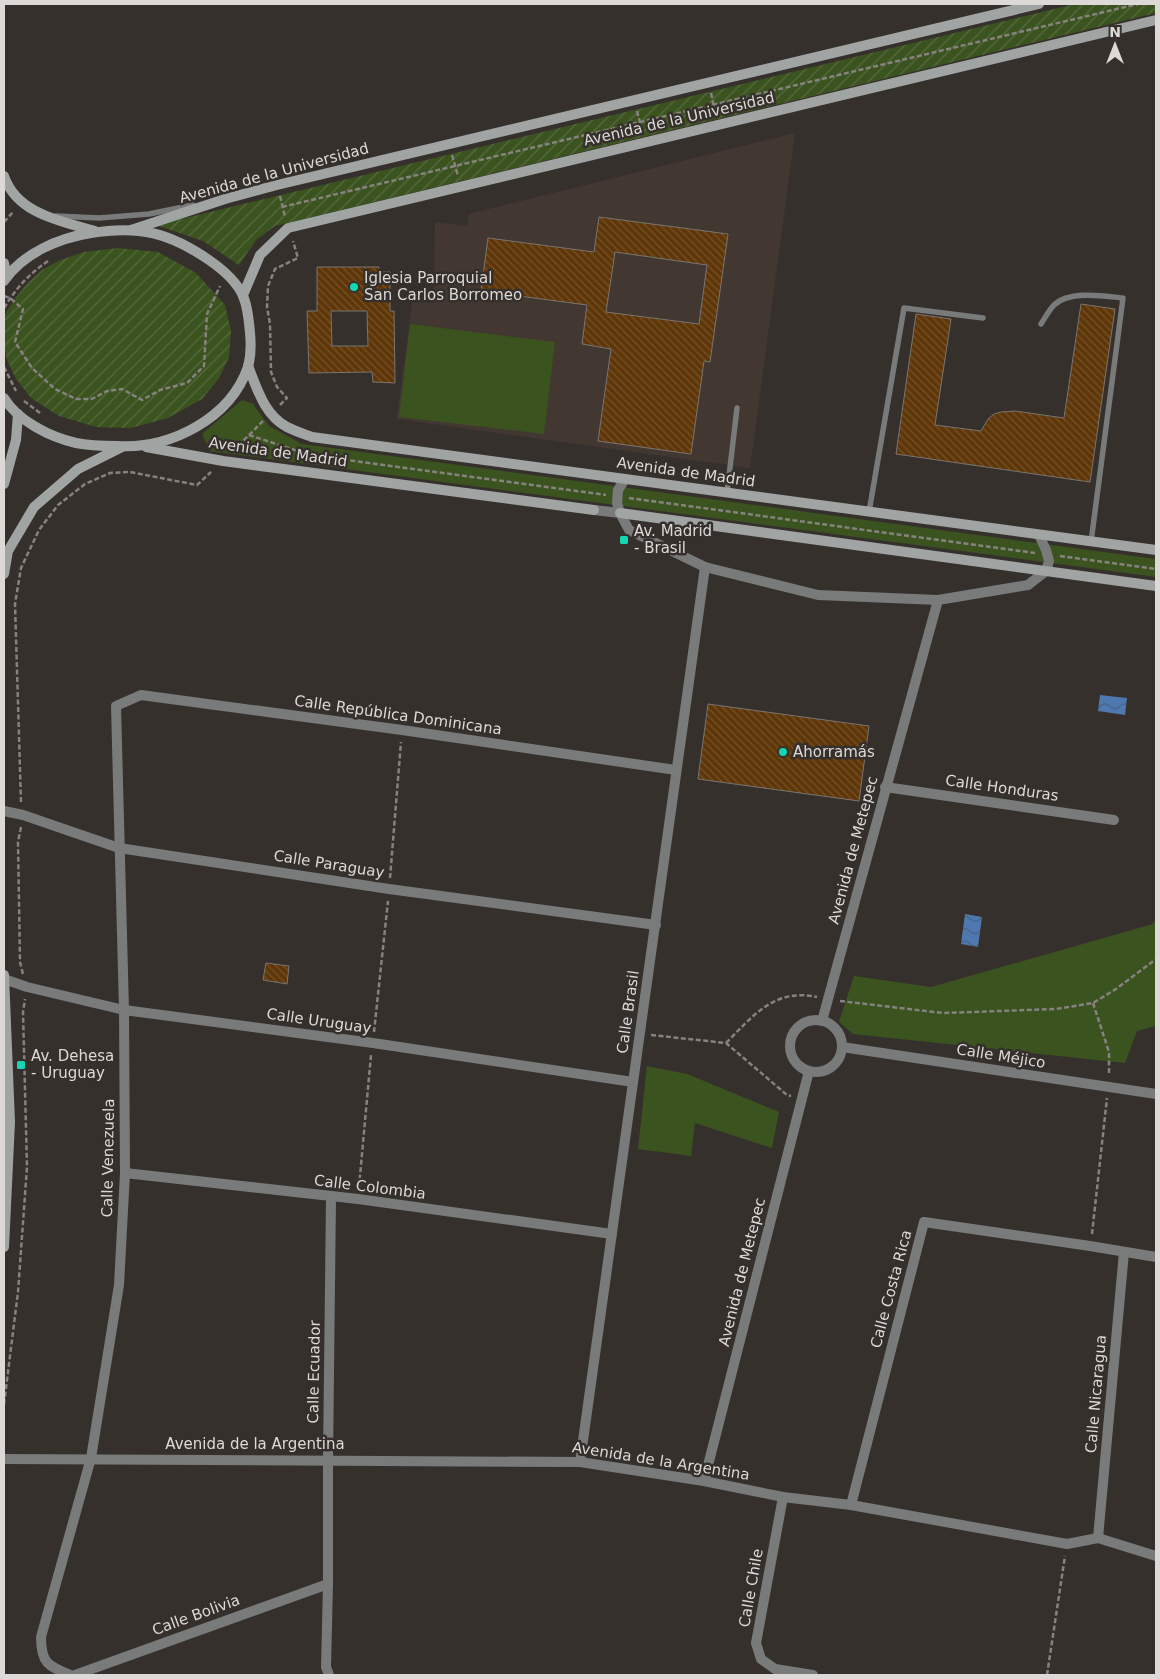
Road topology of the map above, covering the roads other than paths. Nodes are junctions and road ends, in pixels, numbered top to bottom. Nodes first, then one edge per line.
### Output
1 (1039, 4) edge
2 (1156, 20) edge
3 (4, 176) edge
4 (225, 199) junction
5 (43, 216) junction
6 (131, 230) junction
7 (98, 232) junction
8 (4, 263) edge
9 (5, 279) edge
10 (243, 295) junction
11 (983, 318) dead end
12 (1041, 324) dead end
13 (248, 366) junction
14 (4, 398) edge
15 (737, 408) dead end
16 (18, 414) junction
17 (140, 446) junction
18 (124, 447) junction
19 (6, 467) edge
20 (625, 479) junction
21 (4, 484) edge
22 (727, 493) junction
23 (869, 512) junction
24 (620, 513) junction
25 (1038, 535) junction
26 (1091, 542) junction
27 (1156, 550) edge
28 (705, 567) junction
29 (1046, 571) junction
30 (4, 574) edge
31 (1156, 586) edge
32 (938, 600) junction
33 (116, 706) joint
34 (676, 770) junction
35 (885, 787) junction
36 (4, 811) edge
37 (1114, 820) dead end
38 (119, 848) junction
39 (656, 925) junction
40 (4, 975) edge
41 (4, 979) edge
42 (124, 1010) junction
43 (822, 1021) junction
44 (842, 1047) junction
45 (809, 1072) junction
46 (633, 1082) junction
47 (1156, 1094) edge
48 (125, 1173) junction
49 (330, 1197) junction
50 (612, 1234) junction
51 (4, 1248) edge
52 (1124, 1252) junction
53 (1156, 1257) edge
54 (91, 1458) junction
55 (4, 1459) edge
56 (328, 1460) junction
57 (580, 1462) junction
58 (704, 1481) junction
59 (783, 1496) junction
60 (851, 1504) junction
61 (1098, 1538) junction
62 (1156, 1556) edge
63 (328, 1584) junction
64 (328, 1671) edge
65 (70, 1675) edge
66 (75, 1675) edge
67 (813, 1675) edge

1 - 4 street, Avenida de la Universidad
2 - 10 street, Avenida de la Universidad
3 - 5 street
4 - 5 lane
4 - 6 street, Avenida de la Universidad
5 - 7 street
6 - 7 street
6 - 10 street
7 - 9 street
8 - 9 street
10 - 13 street
11 - 23 lane
12 - 26 lane
13 - 17 street
13 - 20 street, Avenida de Madrid
14 - 16 street
15 - 22 lane
16 - 18 street
16 - 19 street
17 - 18 street
17 - 24 street, Avenida de Madrid
18 - 30 street
19 - 21 street
20 - 22 street, Avenida de Madrid
20 - 24 street
22 - 23 street, Avenida de Madrid
23 - 25 street, Avenida de Madrid
24 - 28 street
24 - 29 street, Avenida de Madrid
25 - 26 street, Avenida de Madrid
25 - 29 street
26 - 27 street, Avenida de Madrid
28 - 32 street
28 - 34 street, Calle Brasil
29 - 31 street, Avenida de Madrid
29 - 32 street
32 - 35 street, Avenida de Metepec
33 - 34 street, Calle República Dominicana
33 - 38 street, Calle Venezuela
34 - 39 street, Calle Brasil
35 - 37 street, Calle Honduras
35 - 43 street, Avenida de Metepec
36 - 38 street, Calle Paraguay
38 - 39 street, Calle Paraguay
38 - 42 street, Calle Venezuela
39 - 46 street, Calle Brasil
40 - 41 street
41 - 42 street, Calle Uruguay
41 - 51 street
42 - 46 street, Calle Uruguay
42 - 48 street, Calle Venezuela
43 - 44 street
43 - 45 street
44 - 45 street
44 - 47 street, Calle Méjico
45 - 58 street, Avenida de Metepec
46 - 50 street, Calle Brasil
48 - 49 street, Calle Colombia
48 - 54 street, Calle Venezuela
49 - 50 street, Calle Colombia
49 - 56 street, Calle Ecuador
50 - 57 street, Calle Brasil
52 - 53 street, Calle Costa Rica
52 - 60 street, Calle Costa Rica
52 - 61 street, Calle Nicaragua
54 - 55 street, Avenida de la Argentina
54 - 56 street, Avenida de la Argentina
54 - 65 street
56 - 57 street, Avenida de la Argentina
56 - 63 street, Calle Ecuador
57 - 58 street, Avenida de la Argentina
58 - 59 street, Avenida de la Argentina
59 - 60 street, Avenida de la Argentina
59 - 67 street, Calle Chile
60 - 61 street, Avenida de la Argentina
61 - 62 street, Avenida de la Argentina
63 - 64 street, Calle Ecuador
63 - 66 street, Calle Bolivia

